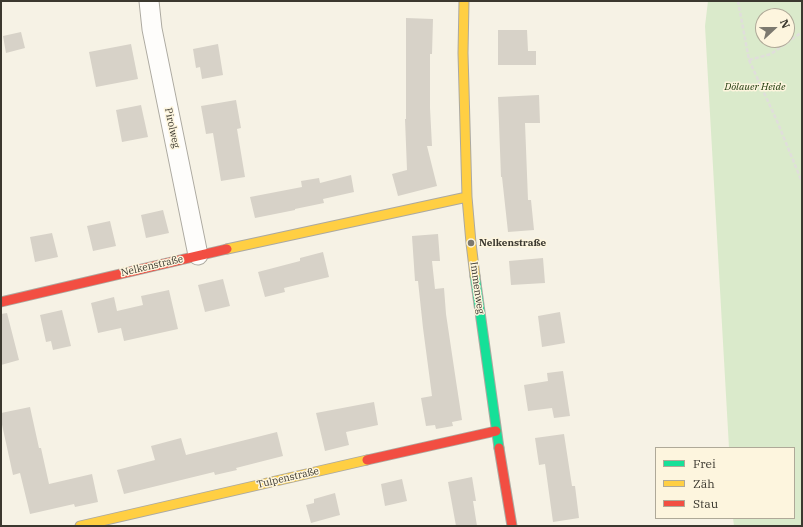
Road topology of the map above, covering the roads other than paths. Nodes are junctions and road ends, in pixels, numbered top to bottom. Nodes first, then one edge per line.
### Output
1 (149, 1) edge
2 (464, 1) edge
3 (467, 197) junction
4 (198, 255) junction
5 (1, 302) edge
6 (496, 431) junction
7 (80, 526) edge
8 (512, 526) edge

1 - 4 street, Pirolweg
2 - 3 street, Immenweg
3 - 4 street, Nelkenstraße
3 - 6 street, Immenweg
4 - 5 street, Nelkenstraße
6 - 7 street, Tulpenstraße
6 - 8 street, Immenweg

